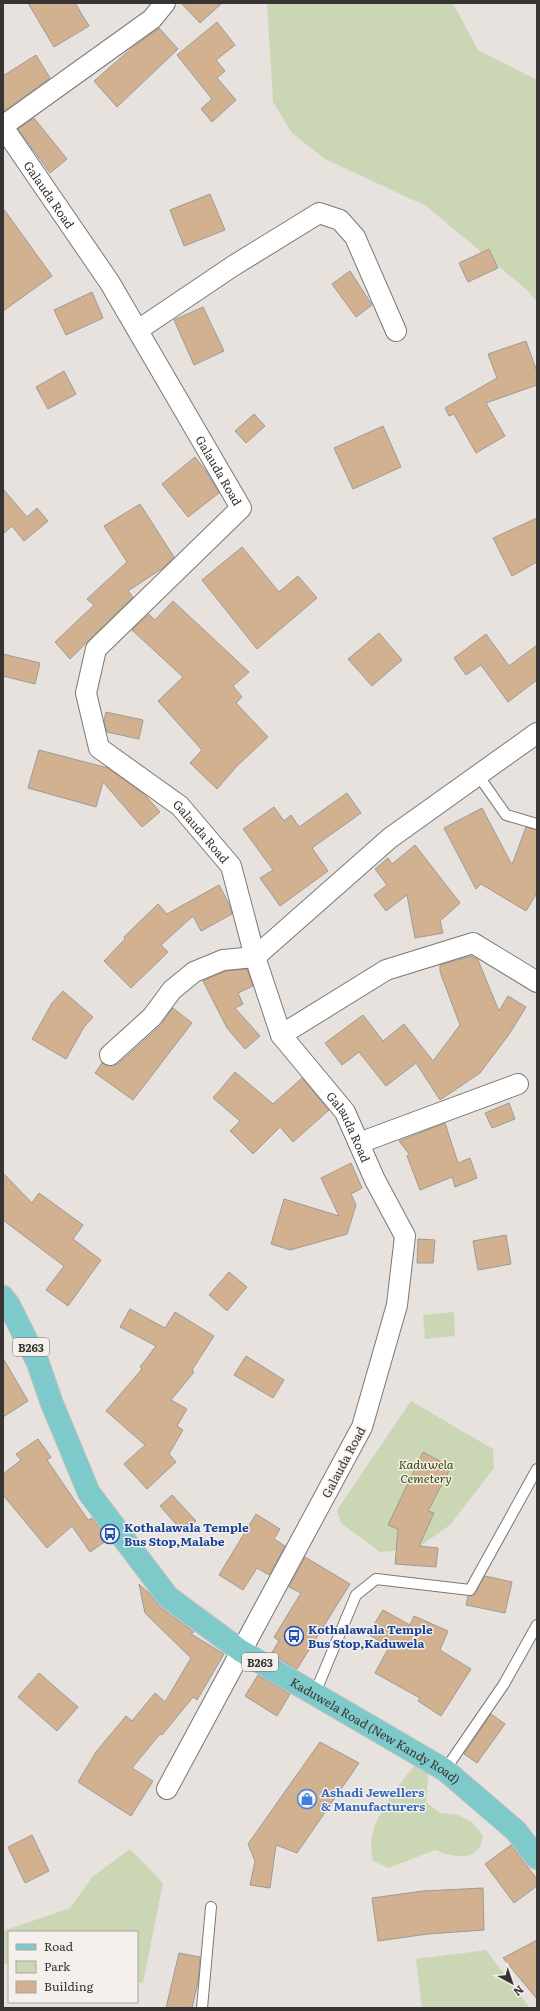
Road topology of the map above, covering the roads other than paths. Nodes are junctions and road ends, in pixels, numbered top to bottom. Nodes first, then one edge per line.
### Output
1 (165, 3) edge
2 (3, 127) edge
3 (138, 330) junction
4 (396, 330) dead end
5 (537, 733) edge
6 (478, 775) junction
7 (537, 824) edge
8 (255, 957) junction
9 (537, 982) edge
10 (281, 1035) junction
11 (110, 1055) dead end
12 (518, 1084) dead end
13 (359, 1143) junction
14 (3, 1297) edge
15 (537, 1469) edge
16 (537, 1625) edge
17 (241, 1651) junction
18 (315, 1693) junction
19 (445, 1770) junction
20 (167, 1789) dead end
21 (537, 1858) edge
22 (211, 1907) dead end
23 (202, 2008) edge

1 - 2 street, Galauda Road
2 - 3 street, Galauda Road
3 - 4 street
3 - 8 street, Galauda Road
5 - 6 street
6 - 7 lane
6 - 8 street
8 - 10 street, Galauda Road
8 - 11 street
9 - 10 street
10 - 13 street, Galauda Road
12 - 13 street
13 - 17 street, Galauda Road
14 - 17 main road, Kaduwela Road (New Kandy Road) / B263
15 - 18 lane
16 - 19 lane
17 - 18 main road, Kaduwela Road (New Kandy Road) / B263
17 - 20 street, Galauda Road
18 - 19 main road, Kaduwela Road (New Kandy Road) / B263
19 - 21 main road, Kaduwela Road (New Kandy Road) / B263
22 - 23 lane

